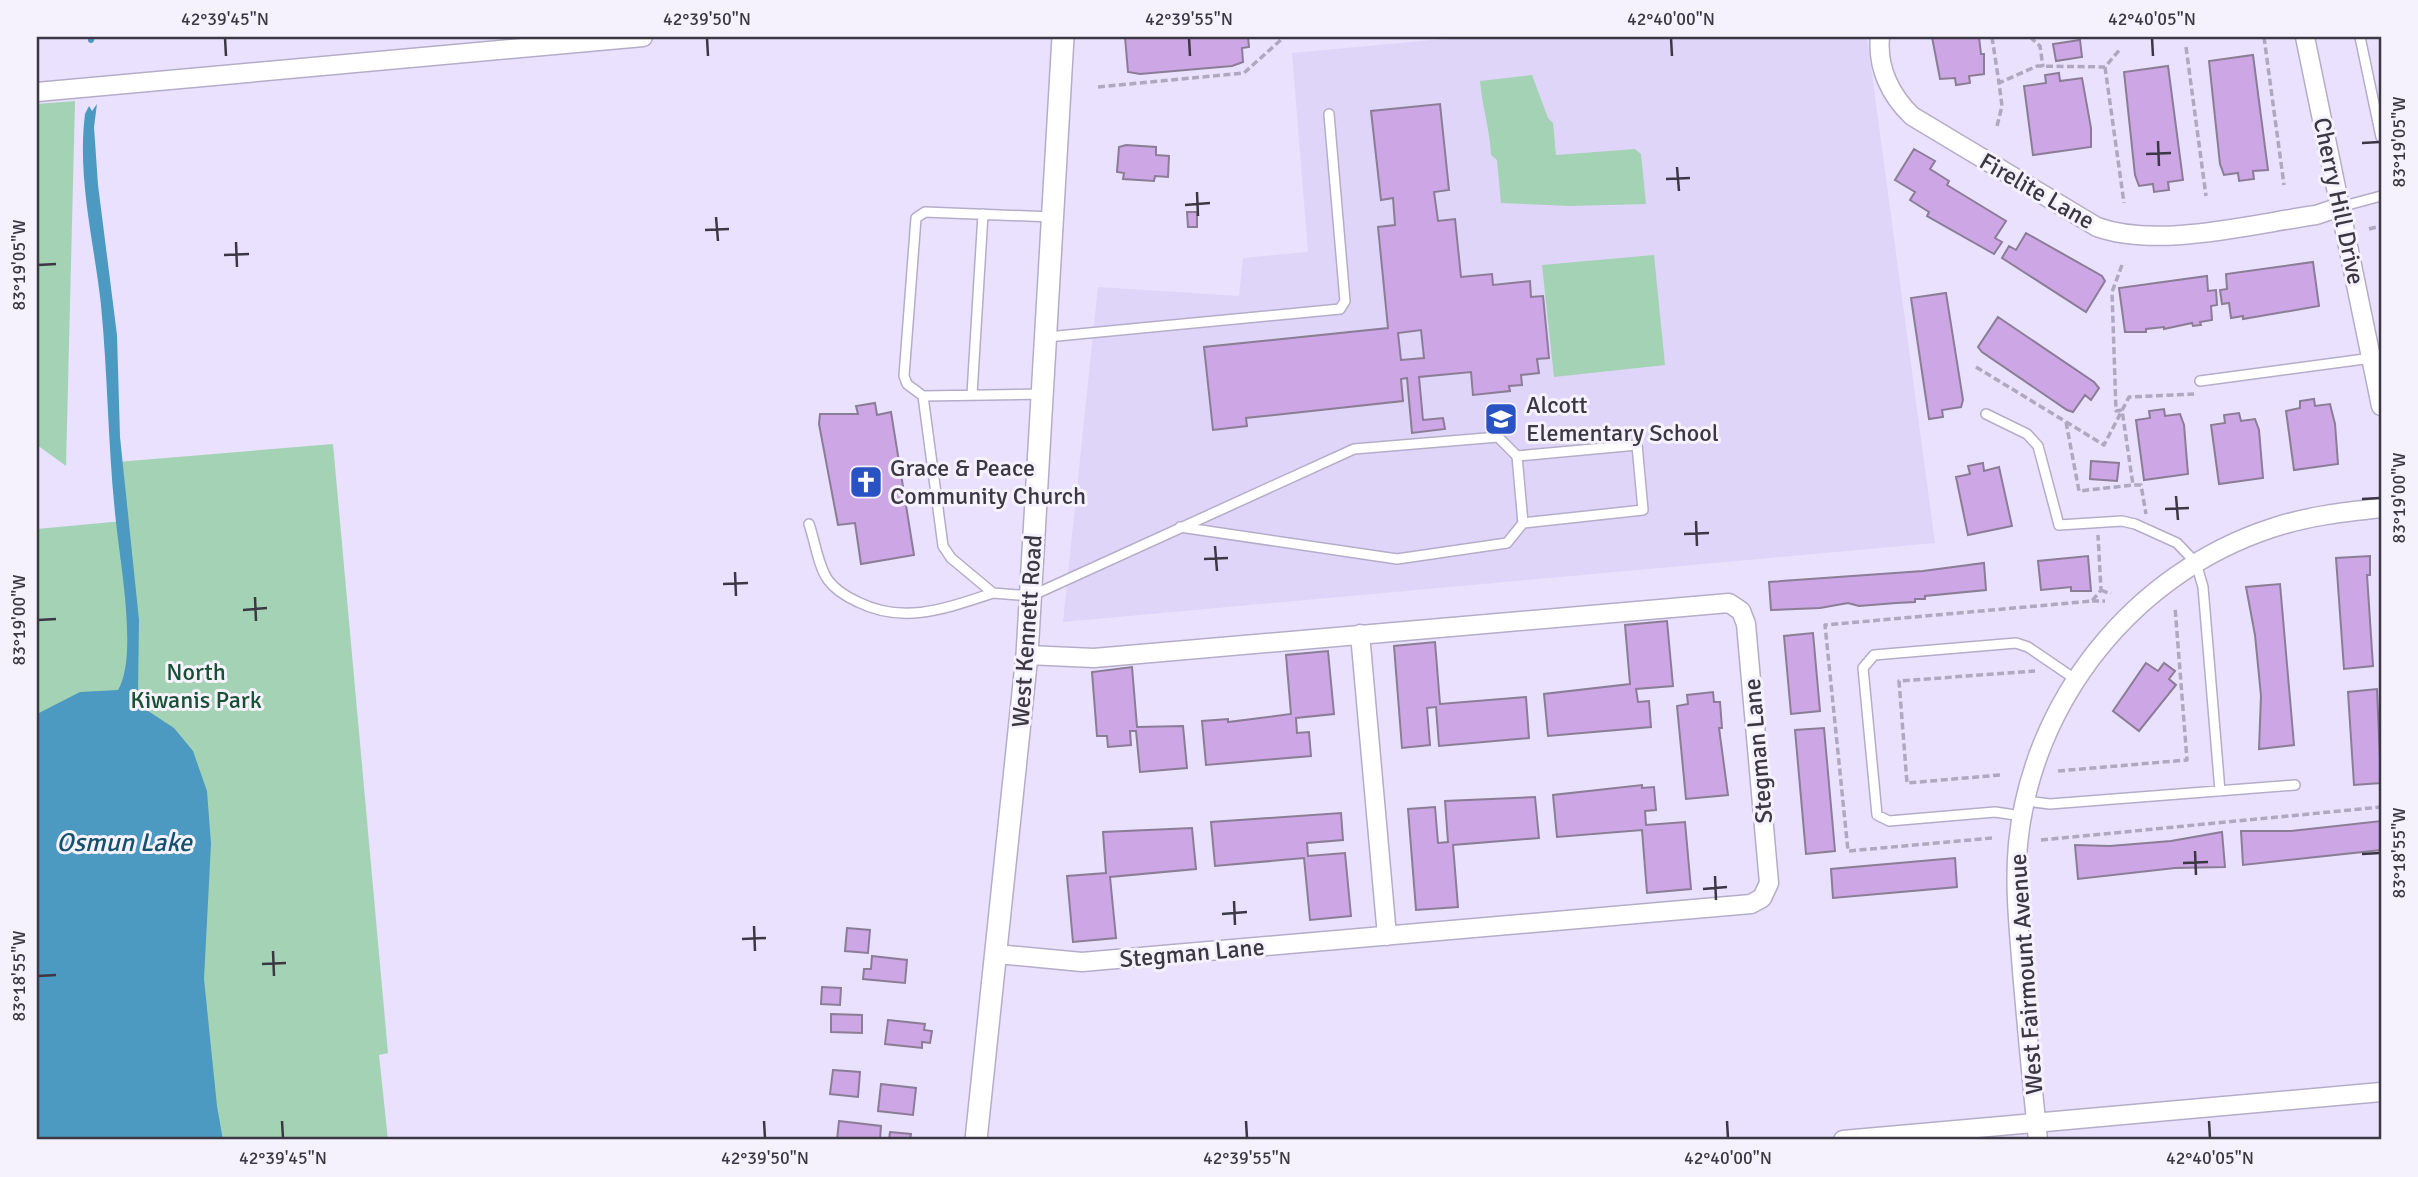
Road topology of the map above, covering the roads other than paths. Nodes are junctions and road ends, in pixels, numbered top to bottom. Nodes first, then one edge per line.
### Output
1 (643, 37) edge
2 (1063, 37) edge
3 (1880, 37) edge
4 (2305, 37) edge
5 (2360, 37) edge
6 (522, 43) edge
7 (37, 92) edge
8 (1329, 114) dead end
9 (2381, 137) edge
10 (2381, 196) edge
11 (2340, 207) junction
12 (984, 214) junction
13 (1053, 217) junction
14 (1046, 338) junction
15 (2374, 347) edge
16 (2200, 381) dead end
17 (972, 394) junction
18 (1042, 394) junction
19 (923, 396) junction
20 (2381, 406) edge
21 (1986, 414) dead end
22 (1517, 456) junction
23 (2381, 509) edge
24 (1523, 523) junction
25 (809, 524) dead end
26 (1180, 527) junction
27 (2196, 563) junction
28 (993, 593) junction
29 (1031, 596) junction
30 (1360, 634) junction
31 (1027, 655) junction
32 (2076, 679) junction
33 (2295, 785) dead end
34 (2220, 791) junction
35 (2023, 808) junction
36 (1387, 936) junction
37 (997, 954) junction
38 (2381, 1092) edge
39 (2037, 1132) edge
40 (976, 1140) edge
41 (1843, 1140) edge

1 - 6 street
2 - 13 street, West Kennett Road
3 - 11 street, Firelite Lane
4 - 11 street, Cherry Hill Drive
5 - 9 lane
6 - 7 street
8 - 14 lane
10 - 11 lane
11 - 15 street, Cherry Hill Drive
12 - 13 lane
12 - 17 lane
12 - 19 lane
13 - 14 street, West Kennett Road
14 - 18 street, West Kennett Road
15 - 16 lane
15 - 20 street, Cherry Hill Drive
17 - 18 lane
17 - 19 lane
18 - 29 street, West Kennett Road
19 - 28 lane
21 - 27 lane
22 - 24 lane
22 - 24 lane
22 - 26 lane
23 - 27 street, West Fairmount Avenue
24 - 26 lane
25 - 28 lane
26 - 29 lane
27 - 32 street, West Fairmount Avenue
27 - 34 lane
28 - 29 lane
29 - 31 street, West Kennett Road
30 - 31 street, Stegman Lane
30 - 36 street
30 - 36 street, Stegman Lane
31 - 37 street, West Kennett Road
32 - 35 street, West Fairmount Avenue
32 - 35 lane
33 - 34 lane
34 - 35 lane
35 - 39 street, West Fairmount Avenue
36 - 37 street, Stegman Lane
37 - 40 street, West Kennett Road
38 - 39 street
39 - 41 street

